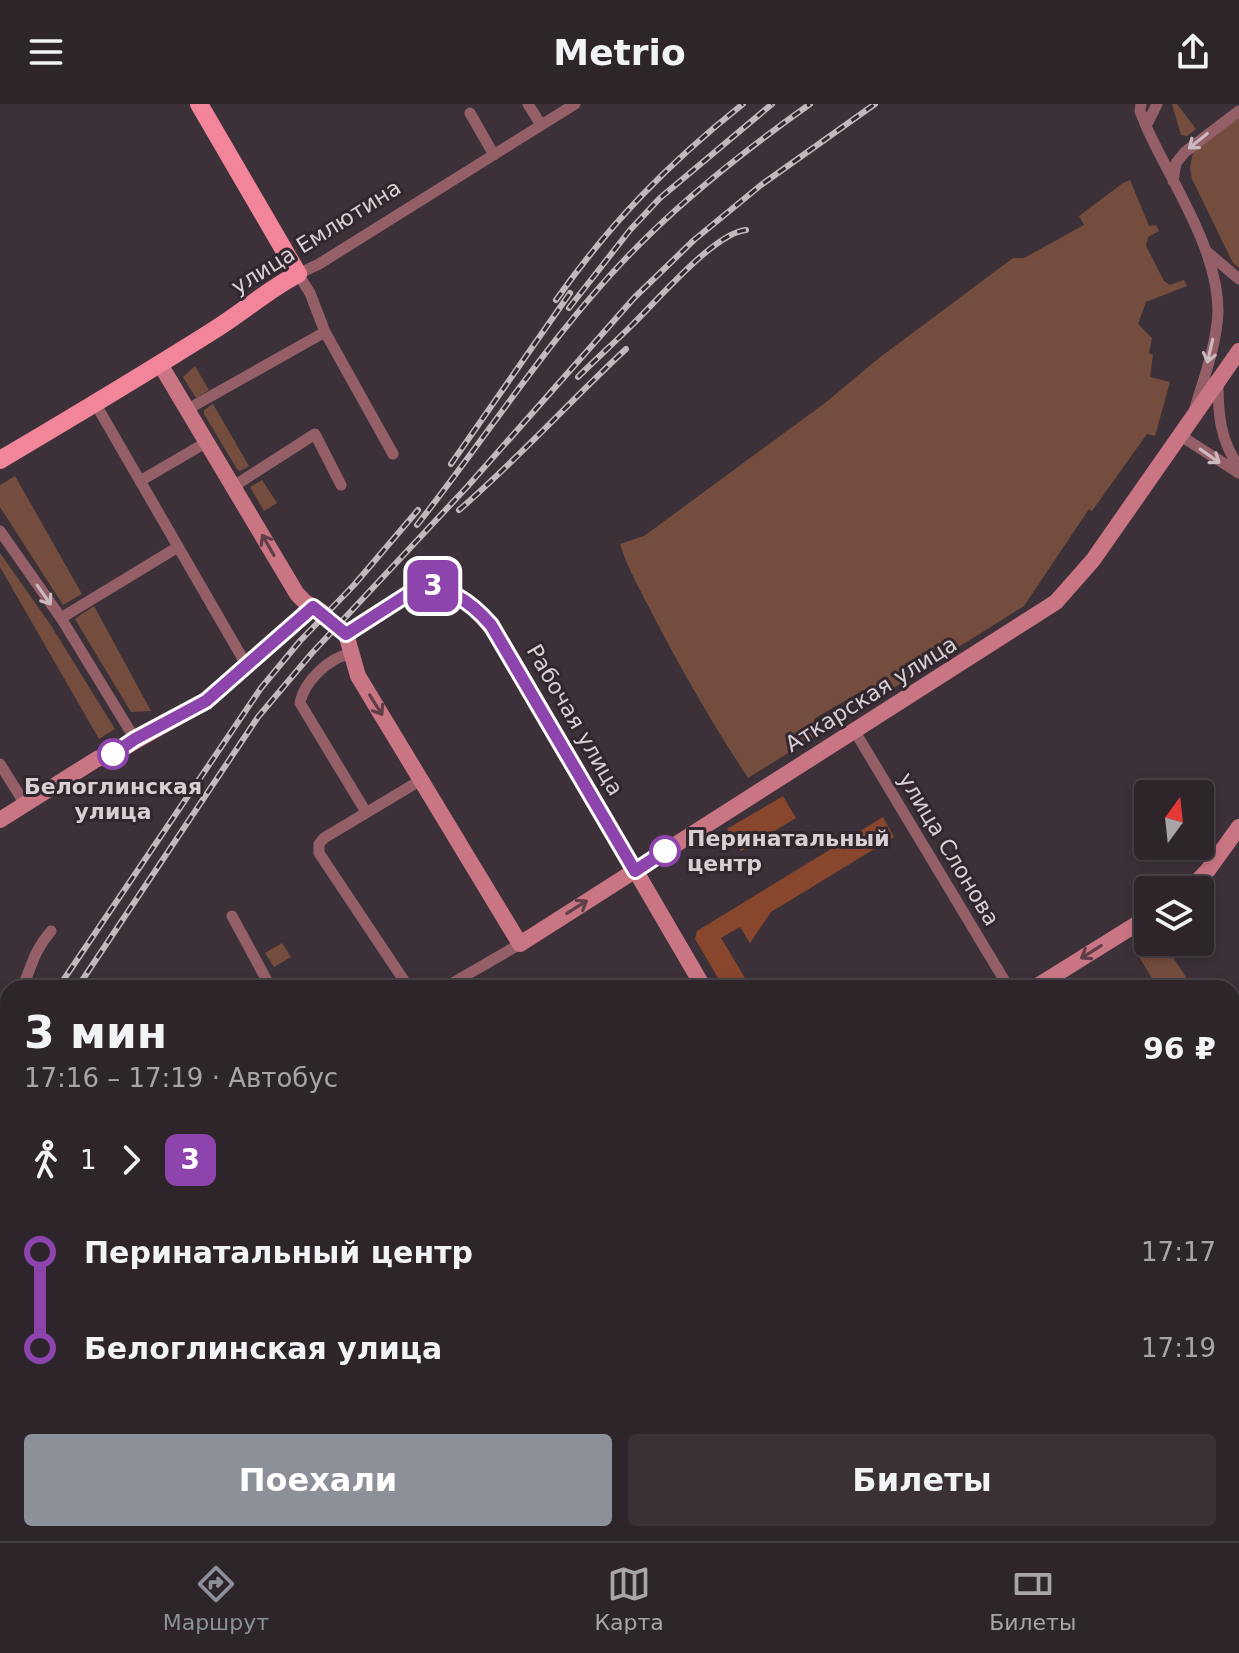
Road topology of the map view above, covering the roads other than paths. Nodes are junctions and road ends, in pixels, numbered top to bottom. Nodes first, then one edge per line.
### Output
1 (199, 104) edge
2 (528, 104) edge
3 (575, 104) edge
4 (1141, 104) edge
5 (1157, 104) edge
6 (1239, 111) edge
7 (470, 113) dead end
8 (541, 125) junction
9 (1146, 126) junction
10 (494, 155) junction
11 (1173, 182) junction
12 (1205, 250) junction
13 (298, 274) junction
14 (1239, 279) edge
15 (325, 332) junction
16 (1239, 351) edge
17 (160, 364) junction
18 (1218, 382) junction
19 (95, 403) junction
20 (188, 409) junction
21 (1192, 419) junction
22 (1181, 436) junction
23 (207, 442) junction
24 (393, 454) dead end
25 (0, 460) edge
26 (1239, 467) edge
27 (1239, 473) edge
28 (140, 481) junction
29 (341, 485) dead end
30 (234, 486) junction
31 (0, 531) edge
32 (178, 547) junction
33 (61, 618) junction
34 (350, 654) junction
35 (247, 666) junction
36 (854, 730) junction
37 (135, 739) junction
38 (0, 764) edge
39 (421, 780) junction
40 (25, 804) junction
41 (366, 812) junction
42 (0, 820) edge
43 (1239, 827) edge
44 (635, 871) junction
45 (1202, 876) edge
46 (232, 916) dead end
47 (1134, 926) edge
48 (51, 931) dead end
49 (520, 944) junction
50 (25, 980) edge
51 (266, 980) edge
52 (404, 980) edge
53 (458, 980) edge
54 (699, 980) edge
55 (1004, 980) edge
56 (1047, 980) edge

1 - 13 main road
2 - 8 street
3 - 8 street, улица Емлютина
4 - 9 street
5 - 9 street
6 -> 11 street
7 - 10 street
8 - 10 street, улица Емлютина
9 - 11 street
10 - 13 street, улица Емлютина
11 - 12 street
12 - 14 street
12 -> 21 street
13 - 15 street
13 - 17 main road, улица Емлютина
15 - 20 street
15 - 24 street
16 - 18 street, Аткарская улица
17 - 19 main road, улица Емлютина
17 - 20 street
18 - 21 street, Аткарская улица
18 - 26 street
19 - 25 main road, улица Емлютина
19 - 28 street
20 - 23 street
21 - 22 street, Аткарская улица
22 -> 27 street
22 - 36 street, Аткарская улица
23 - 28 street
23 - 30 street
28 - 32 street
29 - 30 street
35 -> 30 street
31 -> 33 street
32 - 33 street
32 - 35 street
33 - 37 street
34 -> 39 street
34 - 41 street
34 - 44 street, Рабочая улица
35 - 37 street
36 - 44 street, Аткарская улица
36 - 55 street, улица Слонова
37 - 40 street
38 - 40 street
39 - 41 street
39 - 49 street
40 - 42 street
41 - 52 street
43 - 45 street
49 -> 44 street, Аткарская улица
44 - 54 street, Рабочая улица
46 - 51 street
47 -> 56 street
48 - 50 street
49 - 53 street, Аткарская улица

